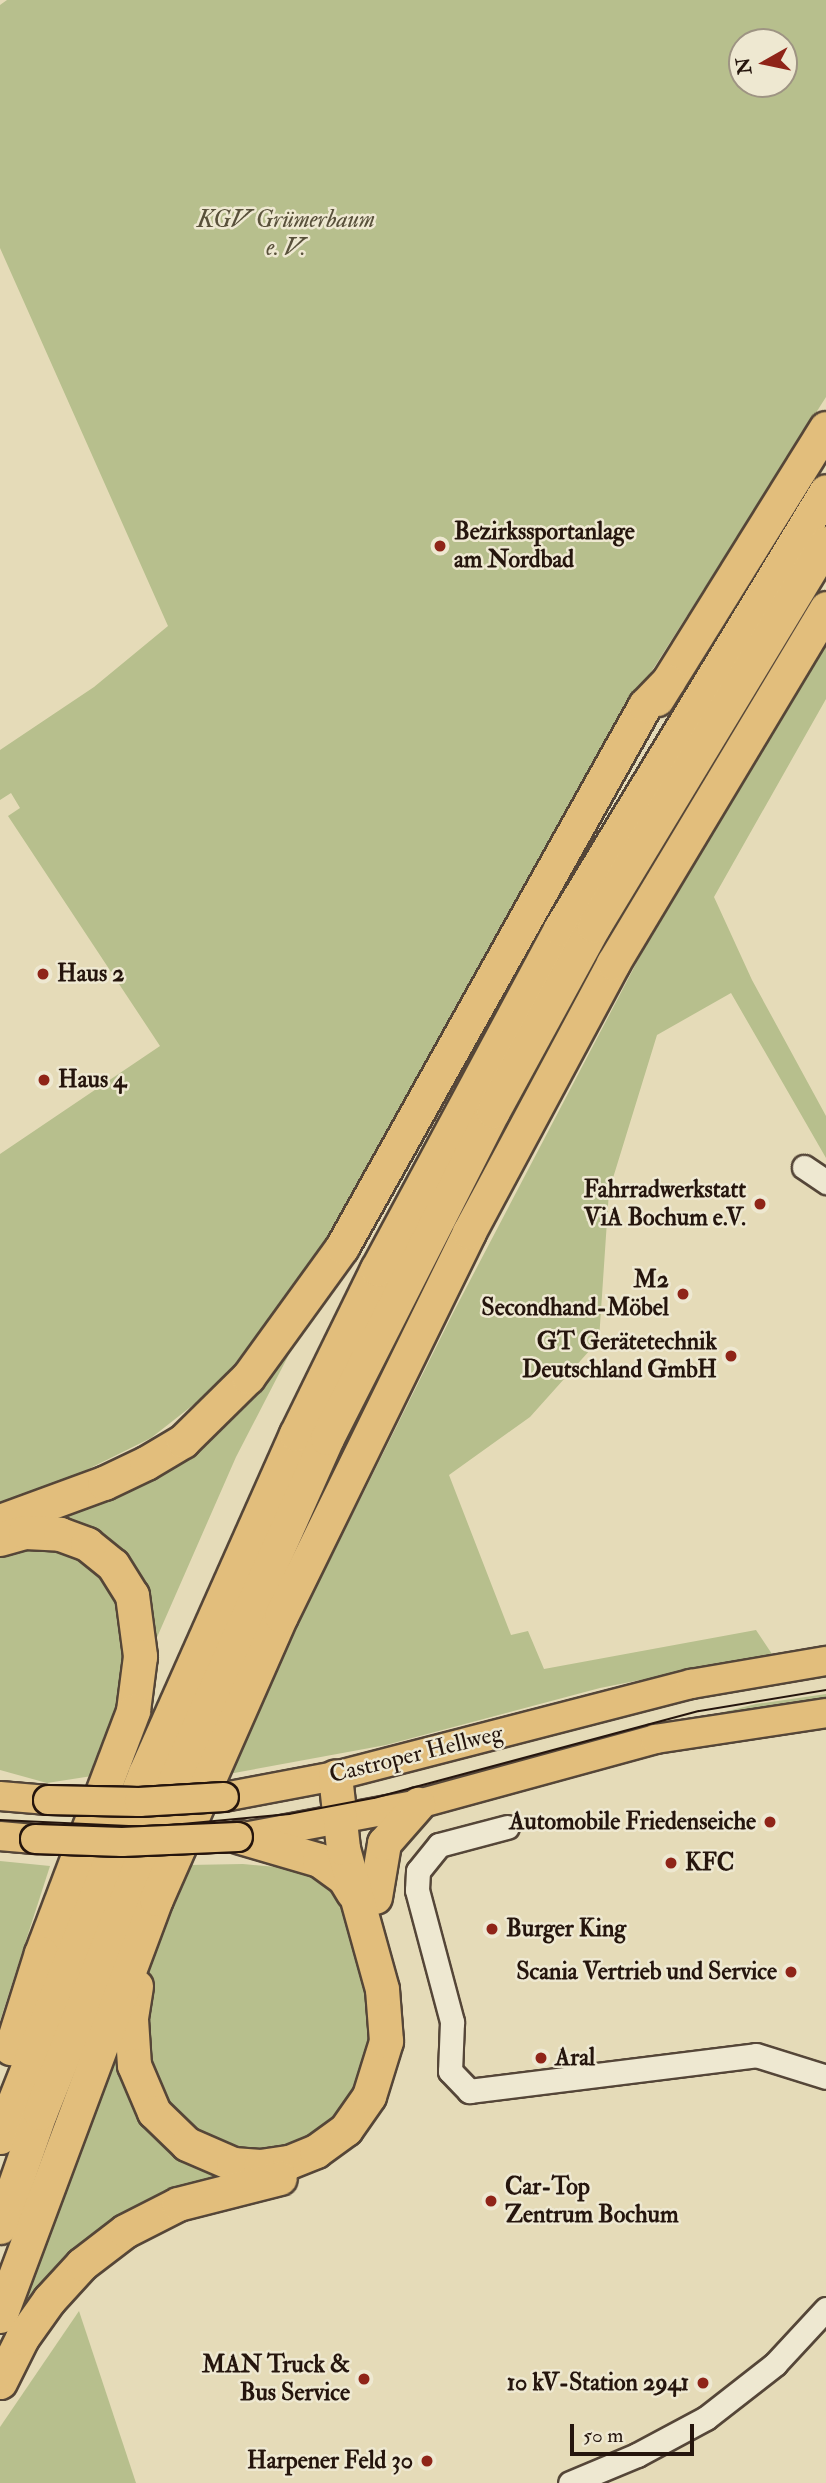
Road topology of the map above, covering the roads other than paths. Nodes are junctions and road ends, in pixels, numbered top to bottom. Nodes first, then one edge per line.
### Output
1 (826, 428) edge
2 (826, 491) edge
3 (826, 543) edge
4 (826, 608) edge
5 (668, 681) junction
6 (508, 1021) junction
7 (804, 1167) dead end
8 (826, 1182) edge
9 (0, 1521) edge
10 (0, 1539) edge
11 (826, 1661) edge
12 (826, 1713) edge
13 (335, 1776) junction
14 (215, 1794) junction
15 (0, 1796) edge
16 (418, 1804) junction
17 (346, 1819) junction
18 (507, 1827) dead end
19 (0, 1836) edge
20 (239, 1837) junction
21 (368, 1903) junction
22 (826, 2077) edge
23 (0, 2082) edge
24 (0, 2137) edge
25 (0, 2227) edge
26 (826, 2309) edge
27 (0, 2316) edge
28 (0, 2382) edge
29 (570, 2483) edge

1 - 5 highway
2 - 6 highway
3 - 25 highway
4 - 14 highway
5 - 6 highway
5 - 9 highway
6 - 24 highway
7 - 8 street
10 - 23 highway
11 - 13 main road, Castroper Hellweg
12 - 16 main road, Castroper Hellweg
13 - 14 main road, Castroper Hellweg
13 - 17 highway
14 - 15 main road, Castroper Hellweg, bridge
14 - 21 highway
14 - 27 highway
16 - 17 main road, Castroper Hellweg
16 - 21 highway
17 - 20 main road, Castroper Hellweg
17 - 21 highway
18 - 22 street
19 - 20 main road, Castroper Hellweg, bridge
20 - 21 highway
21 - 28 highway
26 - 29 street

